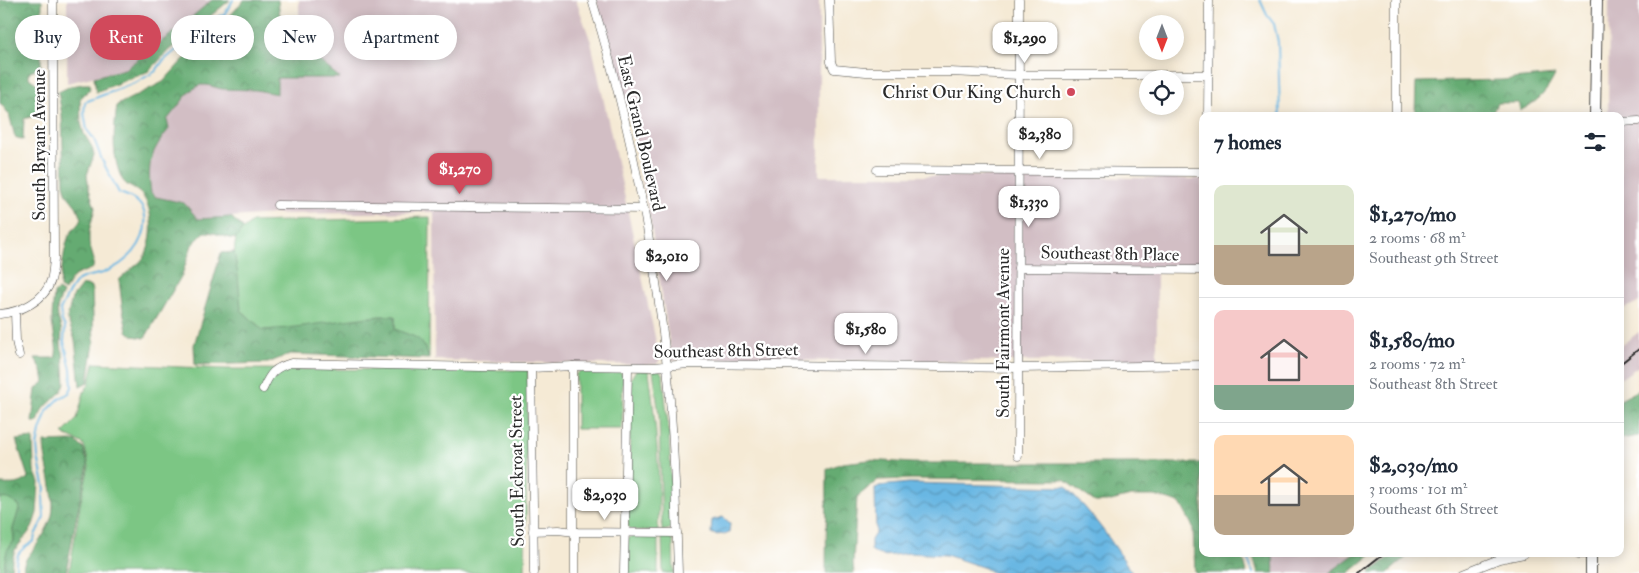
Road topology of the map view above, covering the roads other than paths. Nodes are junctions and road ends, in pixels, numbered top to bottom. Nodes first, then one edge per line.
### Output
1 (53, 0) edge
2 (592, 0) edge
3 (828, 0) edge
4 (1019, 0) edge
5 (1210, 0) edge
6 (1396, 0) edge
7 (1597, 0) edge
8 (1019, 75) junction
9 (1208, 75) junction
10 (1208, 112) edge
11 (1396, 112) edge
12 (1595, 112) edge
13 (1639, 120) edge
14 (1624, 122) edge
15 (877, 170) dead end
16 (1018, 172) junction
17 (1199, 172) edge
18 (277, 205) dead end
19 (644, 209) junction
20 (1018, 268) junction
21 (1199, 270) edge
22 (15, 312) junction
23 (0, 314) edge
24 (20, 355) dead end
25 (1199, 365) edge
26 (573, 366) junction
27 (667, 366) junction
28 (531, 368) junction
29 (628, 368) junction
30 (1019, 368) junction
31 (263, 389) dead end
32 (1018, 456) dead end
33 (534, 531) junction
34 (575, 532) junction
35 (625, 533) junction
36 (677, 534) junction
37 (1510, 557) edge
38 (1591, 557) edge
39 (534, 573) edge
40 (575, 573) edge
41 (624, 573) edge
42 (678, 573) edge
43 (1464, 573) edge
44 (1591, 573) edge

1 - 22 street, South Bryant Avenue
2 - 19 street, East Grand Boulevard
3 - 8 street
4 - 8 street, South Fairmont Avenue
5 - 9 street
6 - 11 street
7 - 12 main road
8 - 9 street
8 - 16 street, South Fairmont Avenue
9 - 10 street
13 - 14 street
15 - 16 street
16 - 17 street
16 - 20 street, South Fairmont Avenue
18 - 19 street
19 - 27 street, East Grand Boulevard
20 - 21 street, Southeast 8th Place
20 - 30 street, South Fairmont Avenue
22 - 23 street
22 - 24 street
25 - 30 street, Southeast 8th Street
26 - 28 street, Southeast 8th Street
26 - 29 street, Southeast 8th Street
26 - 34 street
27 - 29 street, Southeast 8th Street
27 - 30 street, Southeast 8th Street
27 - 36 street, East Grand Boulevard
28 - 31 street, Southeast 8th Street
28 - 33 street, South Eckroat Street
29 - 35 street
30 - 32 street, South Fairmont Avenue
33 - 34 street
33 - 39 street, South Eckroat Street
34 - 35 street
34 - 40 street
35 - 36 street
35 - 41 street
36 - 42 street, East Grand Boulevard
37 - 43 street
38 - 44 main road

